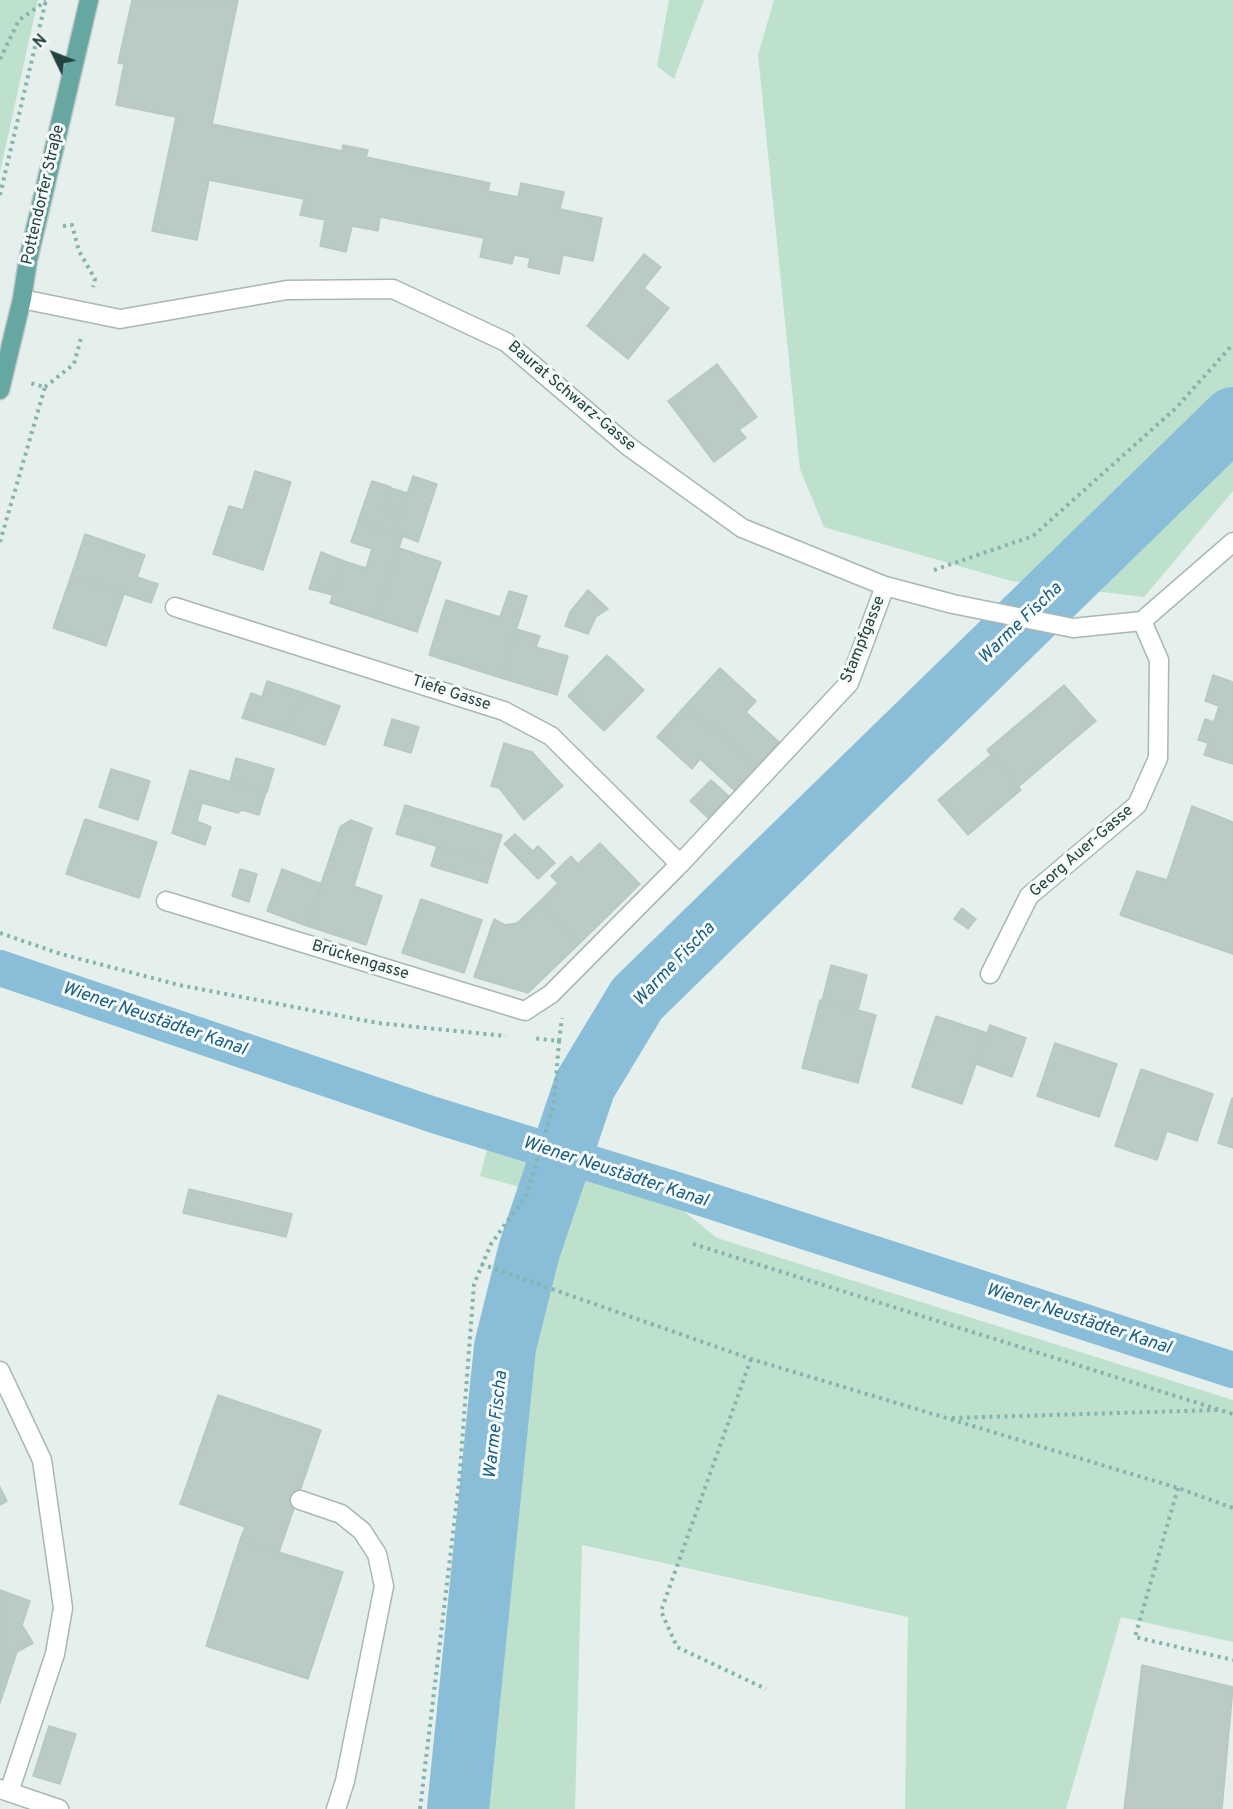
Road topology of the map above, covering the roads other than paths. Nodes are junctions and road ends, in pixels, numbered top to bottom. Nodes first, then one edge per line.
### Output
1 (89, 0) edge
2 (22, 299) junction
3 (2, 383) edge
4 (1233, 542) edge
5 (885, 586) junction
6 (175, 607) dead end
7 (1142, 621) junction
8 (680, 864) junction
9 (166, 901) dead end
10 (990, 974) dead end
11 (551, 994) joint
12 (0, 1371) edge
13 (300, 1500) dead end
14 (4, 1791) edge
15 (59, 1809) edge
16 (336, 1809) edge

1 - 2 main road, Pottendorfer Straße
2 - 3 main road, Pottendorfer Straße
2 - 5 street, Baurat Schwarz-Gasse
4 - 7 street
5 - 7 street, Stampfgasse
5 - 8 street, Stampfgasse
6 - 8 street, Tiefe Gasse
7 - 10 street, Georg Auer-Gasse
8 - 11 street, Stampfgasse
9 - 11 street, Brückengasse
12 - 14 street
13 - 16 street
14 - 15 street

